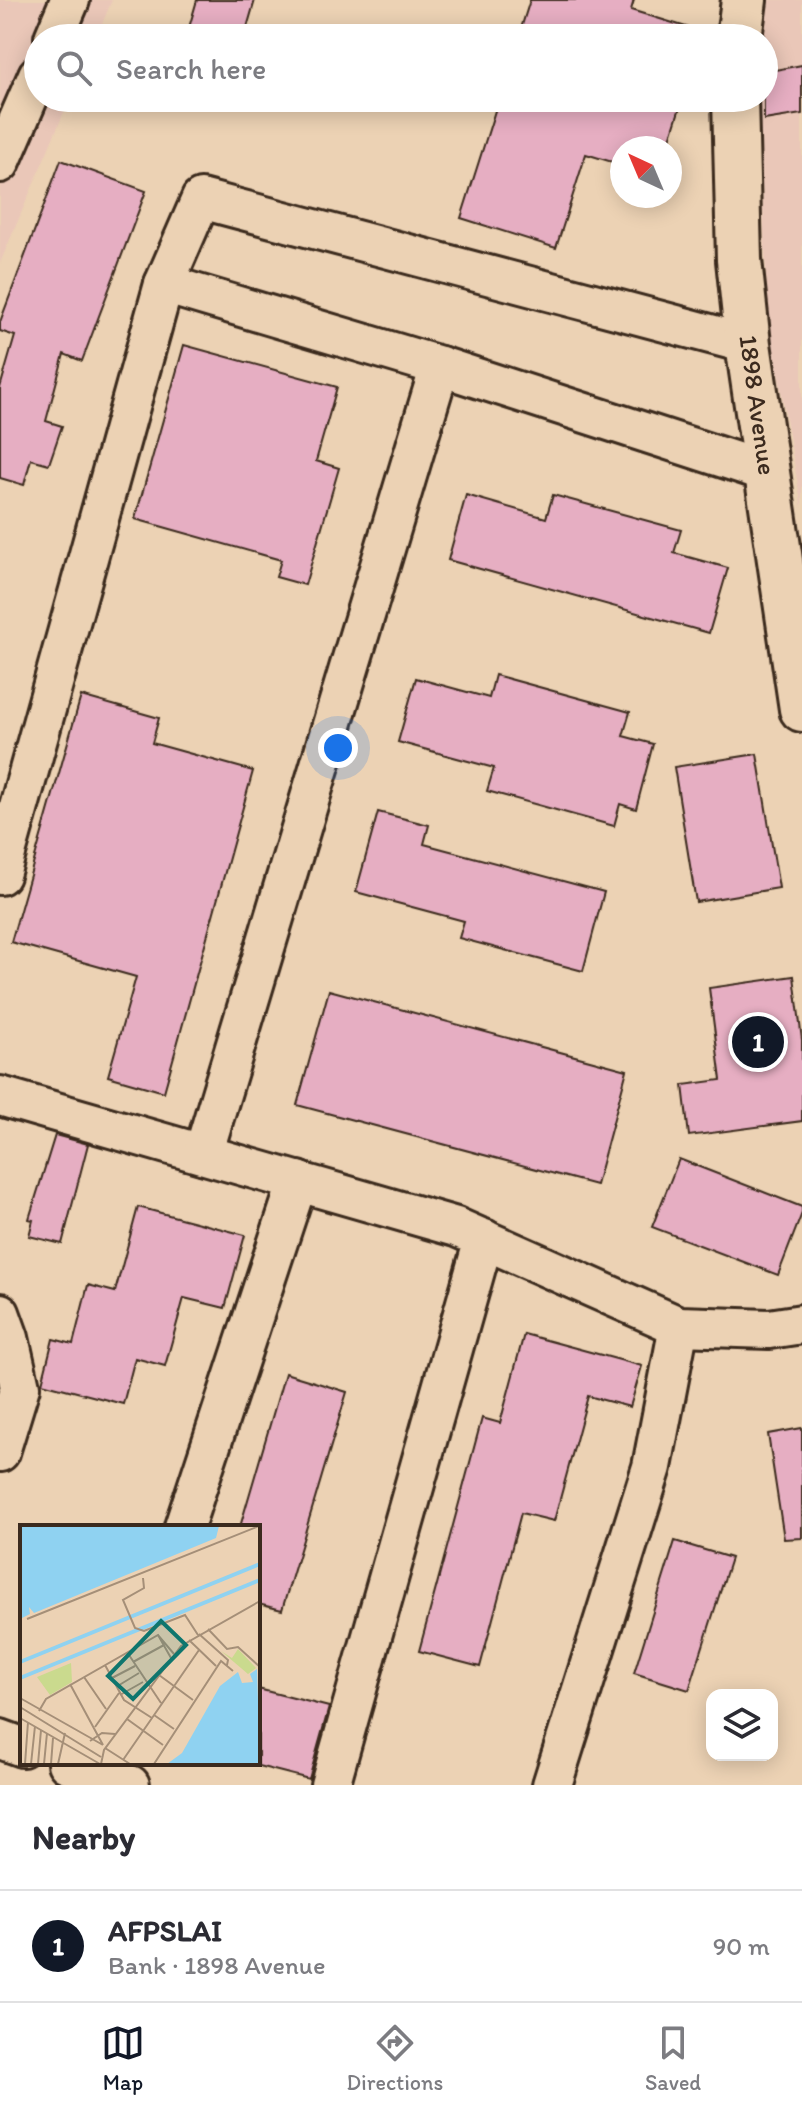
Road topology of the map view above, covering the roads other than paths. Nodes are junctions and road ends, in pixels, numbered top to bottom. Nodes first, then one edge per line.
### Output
1 (70, 0) edge
2 (744, 0) edge
3 (60, 24) edge
4 (741, 24) edge
5 (24, 107) edge
6 (735, 112) edge
7 (0, 163) edge
8 (164, 284) junction
9 (748, 344) junction
10 (440, 366) junction
11 (767, 472) junction
12 (802, 709) edge
13 (0, 875) edge
14 (0, 1096) edge
15 (203, 1154) junction
16 (298, 1181) junction
17 (484, 1239) junction
18 (0, 1313) edge
19 (802, 1324) edge
20 (679, 1326) junction
21 (0, 1452) edge
22 (185, 1525) edge
23 (0, 1739) edge
24 (20, 1746) edge
25 (330, 1785) edge
26 (552, 1785) edge

1 - 3 street
2 - 4 street
5 - 7 street
6 - 9 street, 1898 Avenue
8 - 9 street
8 - 10 street
8 - 13 street
9 - 11 street, 1898 Avenue
10 - 11 street
10 - 15 street
11 - 12 street, 1898 Avenue
14 - 15 street
15 - 16 street
16 - 17 street
16 - 22 street
17 - 20 street
17 - 25 street
18 - 21 street
19 - 20 street
20 - 26 street
23 - 24 street

